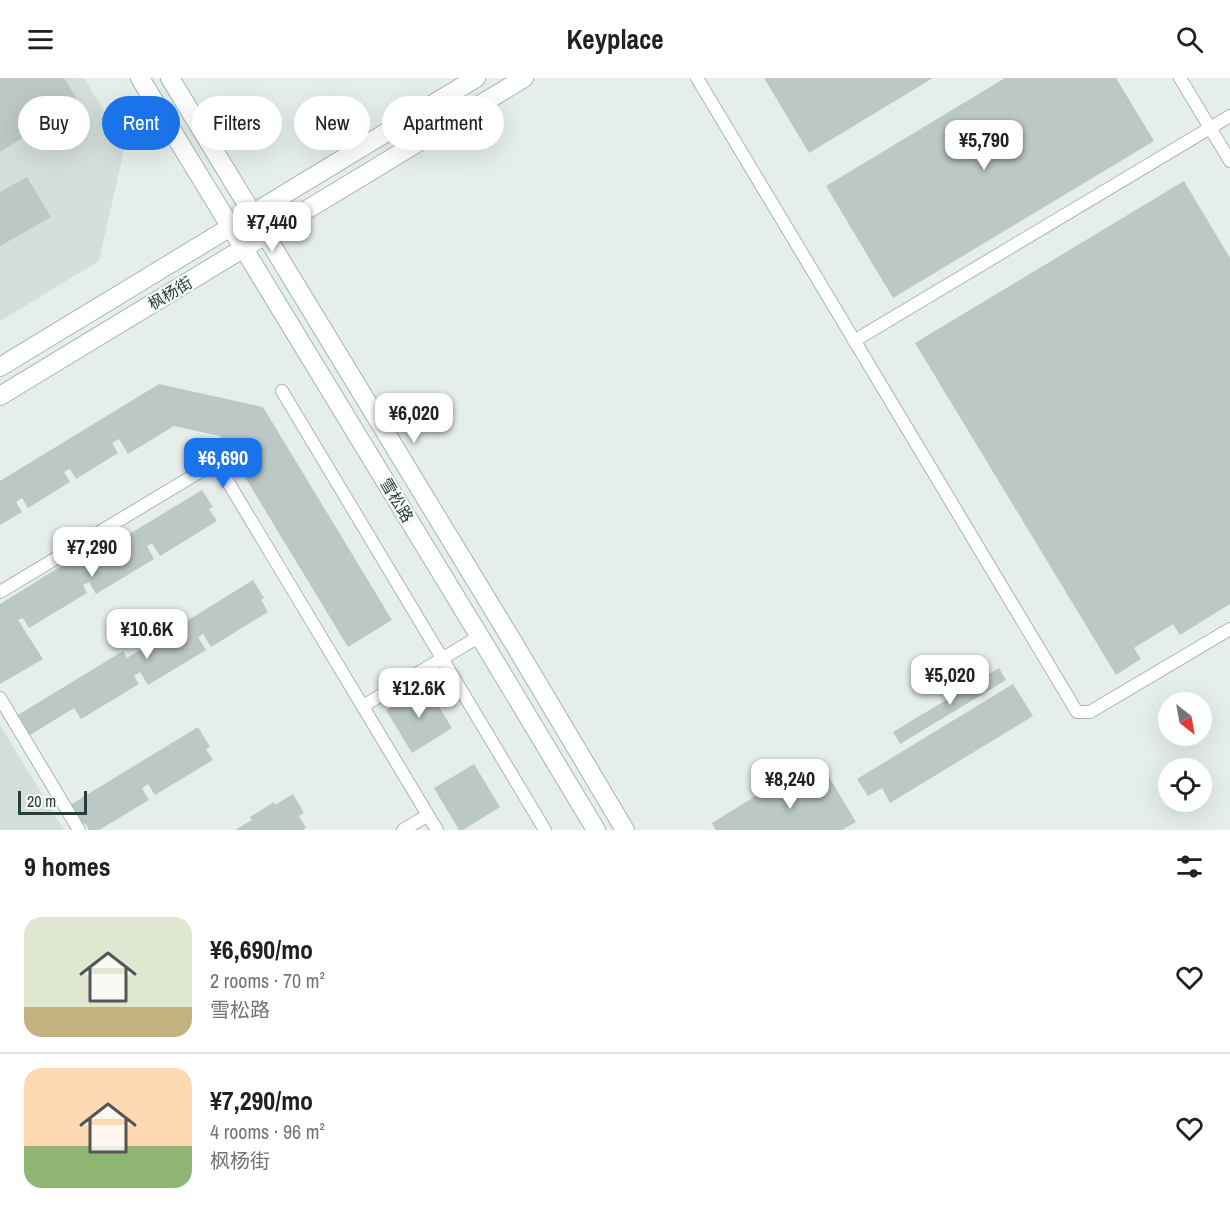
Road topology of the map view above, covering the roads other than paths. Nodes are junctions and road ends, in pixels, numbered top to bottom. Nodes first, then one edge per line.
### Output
1 (140, 78) edge
2 (170, 78) edge
3 (476, 78) edge
4 (524, 78) edge
5 (697, 78) edge
6 (1180, 78) edge
7 (1230, 116) edge
8 (1210, 128) junction
9 (1230, 161) edge
10 (252, 214) junction
11 (231, 227) junction
12 (266, 235) junction
13 (244, 248) junction
14 (854, 341) junction
15 (0, 367) edge
16 (282, 391) dead end
17 (0, 396) edge
18 (0, 592) edge
19 (1230, 629) edge
20 (480, 636) junction
21 (442, 659) junction
22 (0, 698) edge
23 (363, 706) junction
24 (428, 815) junction
25 (79, 830) edge
26 (403, 830) edge
27 (437, 830) edge
28 (545, 830) edge
29 (596, 830) edge
30 (625, 830) edge

1 - 11 main road, 雪松路
2 - 10 main road, 雪松路
3 - 10 main road, 枫杨街
4 - 12 main road, 枫杨街
5 - 14 lane
6 - 8 lane
7 - 8 lane
8 - 9 lane
8 - 14 lane
10 - 11 main road, 枫杨街
10 - 12 main road, 雪松路
11 - 13 main road, 雪松路
11 - 15 main road, 枫杨街
12 - 13 main road, 枫杨街
12 - 30 main road, 雪松路
13 - 17 main road, 枫杨街
13 - 20 main road, 雪松路
14 - 19 lane
16 - 21 lane
18 - 23 lane
20 - 21 lane
20 - 29 main road, 雪松路
21 - 23 lane
21 - 28 lane
22 - 25 lane
23 - 24 lane
24 - 26 lane
24 - 27 lane

